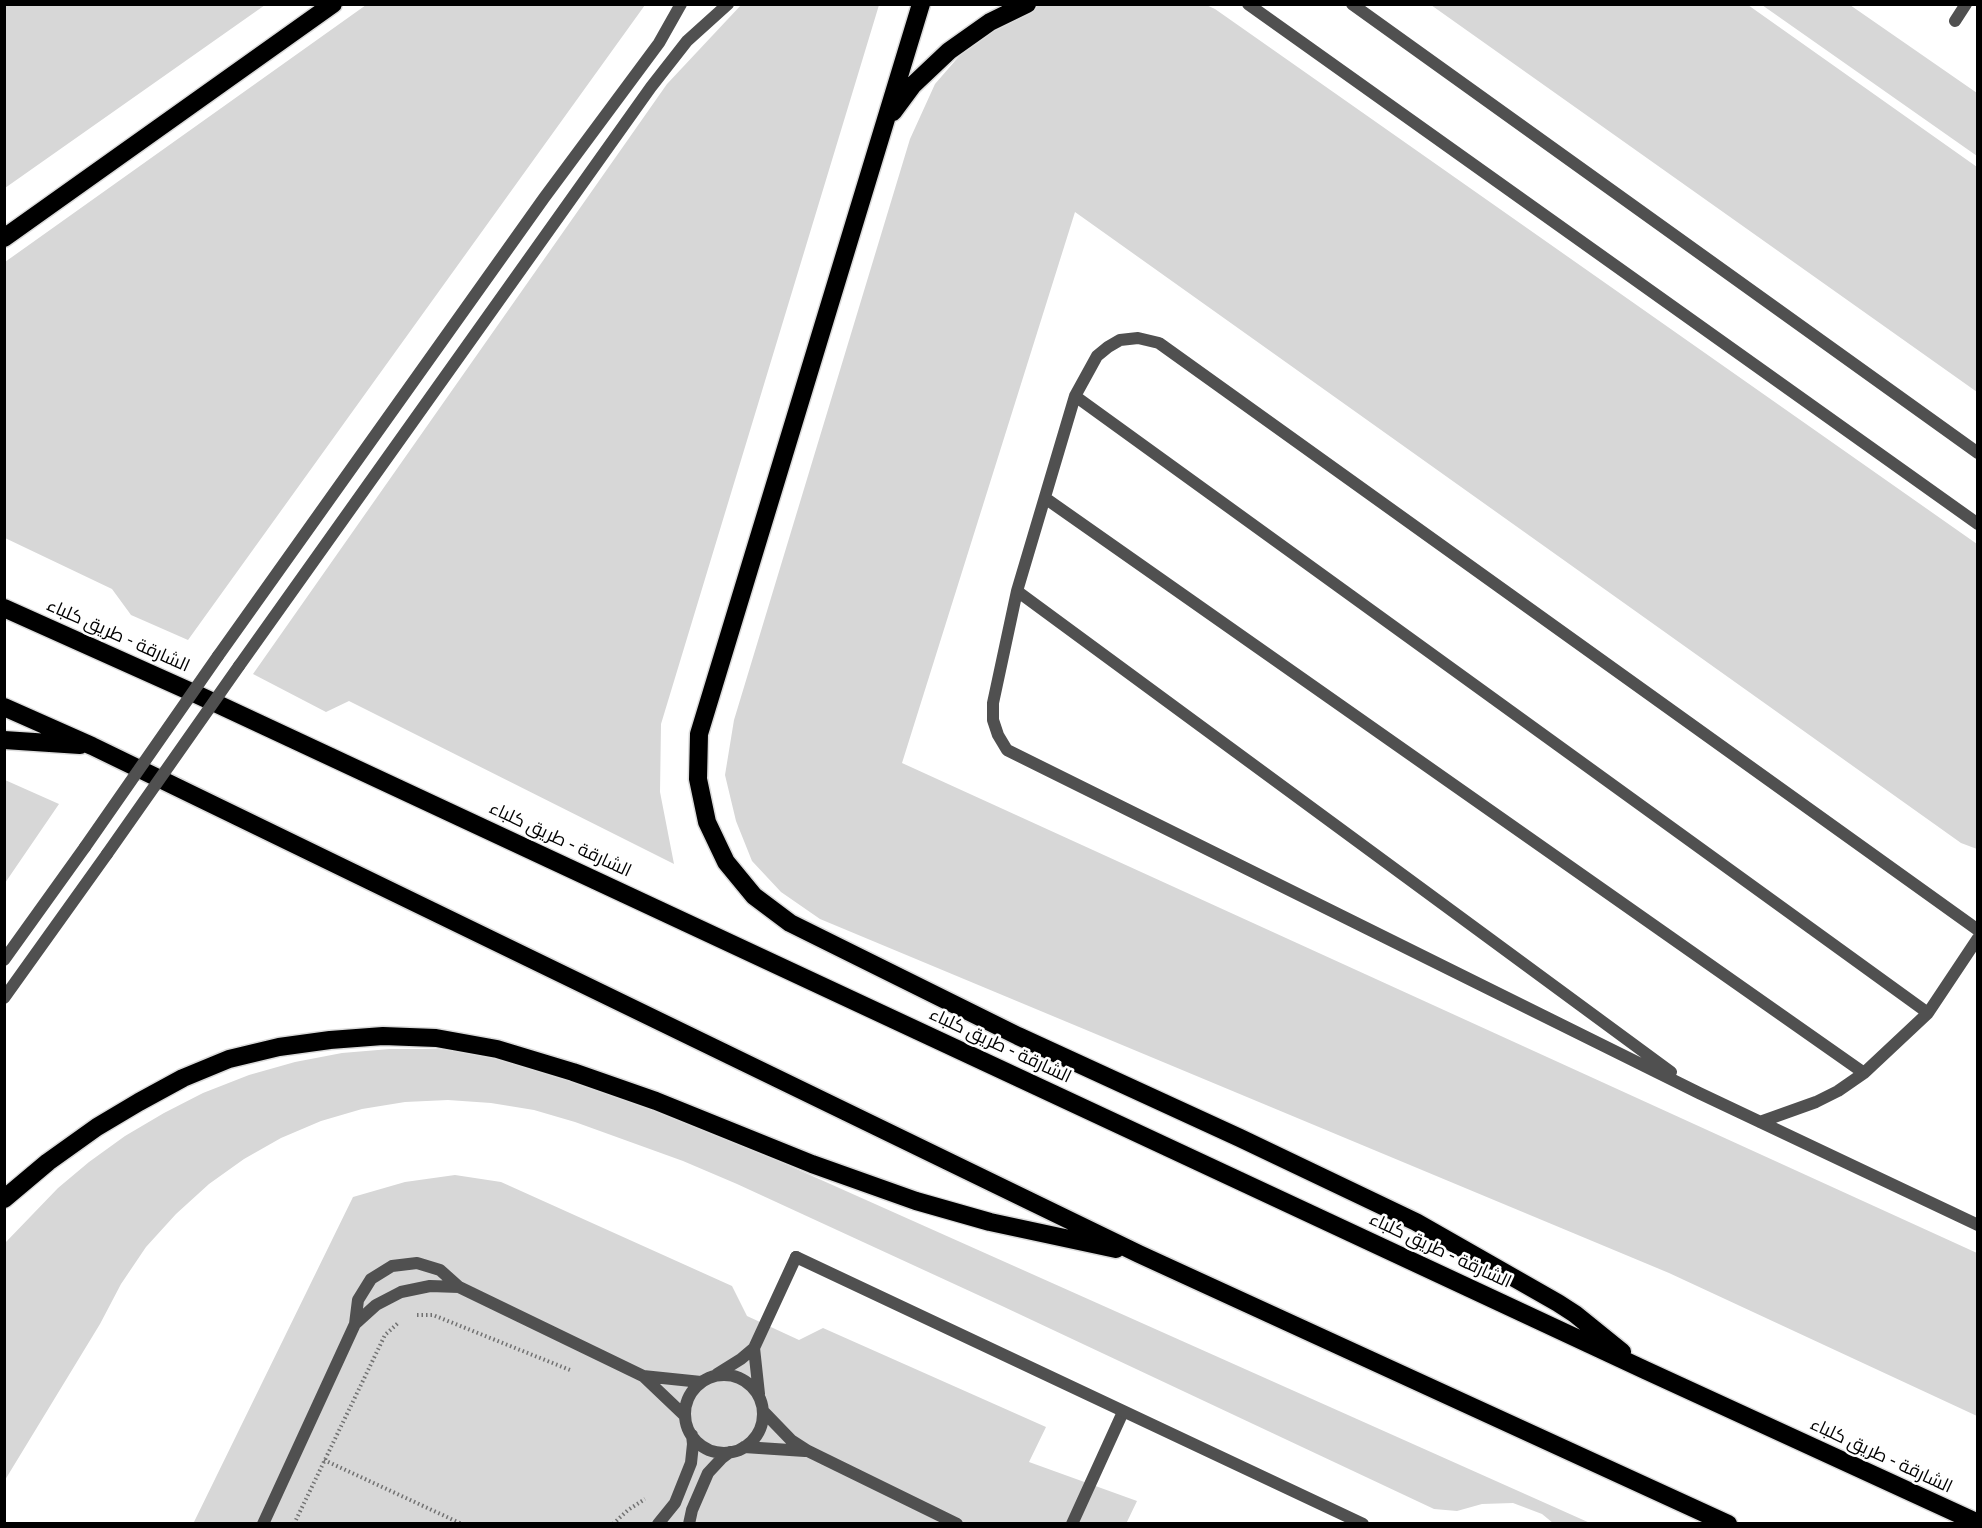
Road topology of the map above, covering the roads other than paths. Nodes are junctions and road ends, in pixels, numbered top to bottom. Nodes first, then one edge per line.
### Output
1 (333, 4) edge
2 (681, 4) edge
3 (728, 4) edge
4 (921, 4) edge
5 (1027, 4) edge
6 (1248, 4) edge
7 (1352, 4) edge
8 (1966, 4) edge
9 (1955, 21) dead end
10 (883, 126) junction
11 (4, 238) edge
12 (1075, 396) junction
13 (1977, 453) edge
14 (1045, 498) junction
15 (1977, 524) edge
16 (1017, 591) junction
17 (4, 608) edge
18 (4, 707) edge
19 (4, 740) edge
20 (92, 746) junction
21 (1977, 930) edge
22 (1977, 938) edge
23 (4, 960) edge
24 (4, 998) edge
25 (1928, 1013) junction
26 (1864, 1073) junction
27 (1699, 1093) junction
28 (1760, 1122) junction
29 (4, 1199) edge
30 (1977, 1225) edge
31 (1139, 1254) junction
32 (459, 1287) junction
33 (355, 1324) junction
34 (754, 1348) junction
35 (1644, 1370) junction
36 (643, 1376) junction
37 (713, 1377) junction
38 (701, 1382) junction
39 (759, 1398) junction
40 (763, 1411) junction
41 (1123, 1412) junction
42 (685, 1416) junction
43 (692, 1435) junction
44 (744, 1447) junction
45 (808, 1451) junction
46 (730, 1452) junction
47 (1977, 1523) edge
48 (263, 1524) edge
49 (658, 1524) edge
50 (689, 1524) edge
51 (957, 1524) edge
52 (1072, 1524) edge
53 (1363, 1524) edge
54 (1728, 1524) edge

1 - 11 highway
2 - 23 street, bridge
3 - 24 street, bridge
4 - 10 highway
5 - 10 highway
6 - 15 street
7 - 13 street
8 - 9 street
10 - 35 highway
12 - 14 street
12 - 21 street
12 - 25 street
14 - 16 street
14 - 26 street
16 - 27 street
16 - 27 street
17 - 35 highway, الشارقة - طريق كلباء
18 - 20 highway
19 - 20 highway
20 - 31 highway
22 - 25 street
25 - 26 street
26 - 28 street
27 - 28 street
28 - 30 street
29 - 31 highway
31 - 54 highway
32 - 33 street
32 - 33 street
32 - 36 street
33 - 48 street
34 - 37 street
34 - 39 street
34 - 41 street
35 - 47 highway, الشارقة - طريق كلباء
36 - 38 street
36 - 42 street
37 - 38 street
37 - 39 street
38 - 42 street
39 - 40 street
40 - 44 street
40 - 45 street
41 - 52 street
41 - 53 street
42 - 43 street
43 - 46 street
43 - 49 street
44 - 45 street
44 - 46 street
45 - 51 street
46 - 50 street

